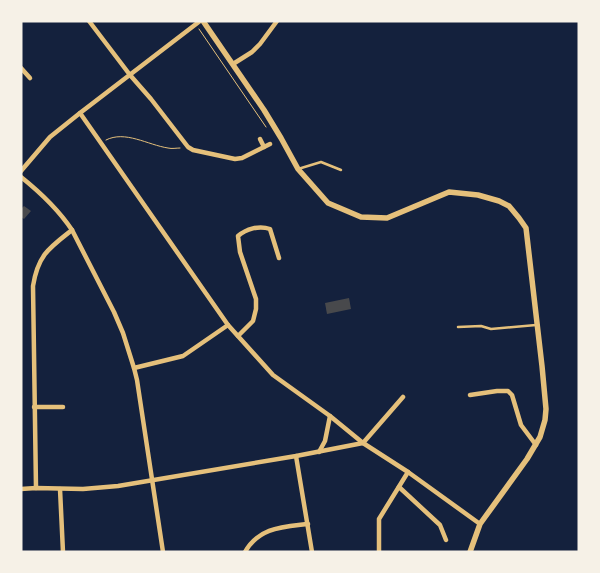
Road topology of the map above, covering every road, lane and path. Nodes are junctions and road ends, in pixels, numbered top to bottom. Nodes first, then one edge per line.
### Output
1 (89, 21) edge
2 (276, 21) edge
3 (200, 22) edge
4 (233, 64) junction
5 (21, 68) edge
6 (130, 75) junction
7 (30, 78) dead end
8 (80, 113) junction
9 (269, 132) dead end
10 (260, 139) dead end
11 (102, 144) junction
12 (270, 144) dead end
13 (188, 147) junction
14 (264, 147) junction
15 (298, 169) junction
16 (341, 170) dead end
17 (21, 171) edge
18 (21, 178) edge
19 (72, 230) junction
20 (279, 258) dead end
21 (228, 325) junction
22 (537, 325) junction
23 (458, 327) dead end
24 (238, 336) junction
25 (134, 368) junction
26 (470, 395) dead end
27 (403, 397) dead end
28 (63, 407) dead end
29 (34, 408) junction
30 (330, 416) junction
31 (363, 443) junction
32 (536, 445) junction
33 (319, 452) junction
34 (296, 456) junction
35 (408, 472) junction
36 (153, 481) junction
37 (399, 487) junction
38 (36, 488) junction
39 (21, 489) edge
40 (60, 489) junction
41 (308, 524) junction
42 (480, 524) junction
43 (446, 540) dead end
44 (379, 551) edge
45 (63, 552) edge
46 (163, 552) edge
47 (245, 552) edge
48 (312, 552) edge
49 (470, 552) edge

1 - 6 street
2 - 4 street
3 - 4 street
3 - 6 street
3 - 9 path
4 - 15 street
5 - 7 street
6 - 8 street
6 - 13 street
8 - 11 street
8 - 17 street
10 - 14 street
11 - 13 path
11 - 21 street
12 - 14 street
13 - 14 street
15 - 16 lane
15 - 22 street
18 - 19 street
19 - 25 street
19 - 29 street
20 - 24 street
21 - 24 street
21 - 25 street
22 - 23 lane
22 - 32 street
24 - 30 street
25 - 36 street
26 - 32 street
27 - 31 street
28 - 29 street
29 - 38 street
30 - 31 street
30 - 33 street
31 - 33 street
31 - 35 street
32 - 42 street
33 - 34 street
34 - 36 street
34 - 41 street
35 - 37 street
35 - 42 street
36 - 40 street
36 - 46 street
37 - 43 street
37 - 44 street
38 - 39 street
38 - 40 street
40 - 45 street
41 - 47 street
41 - 48 street
42 - 49 street

